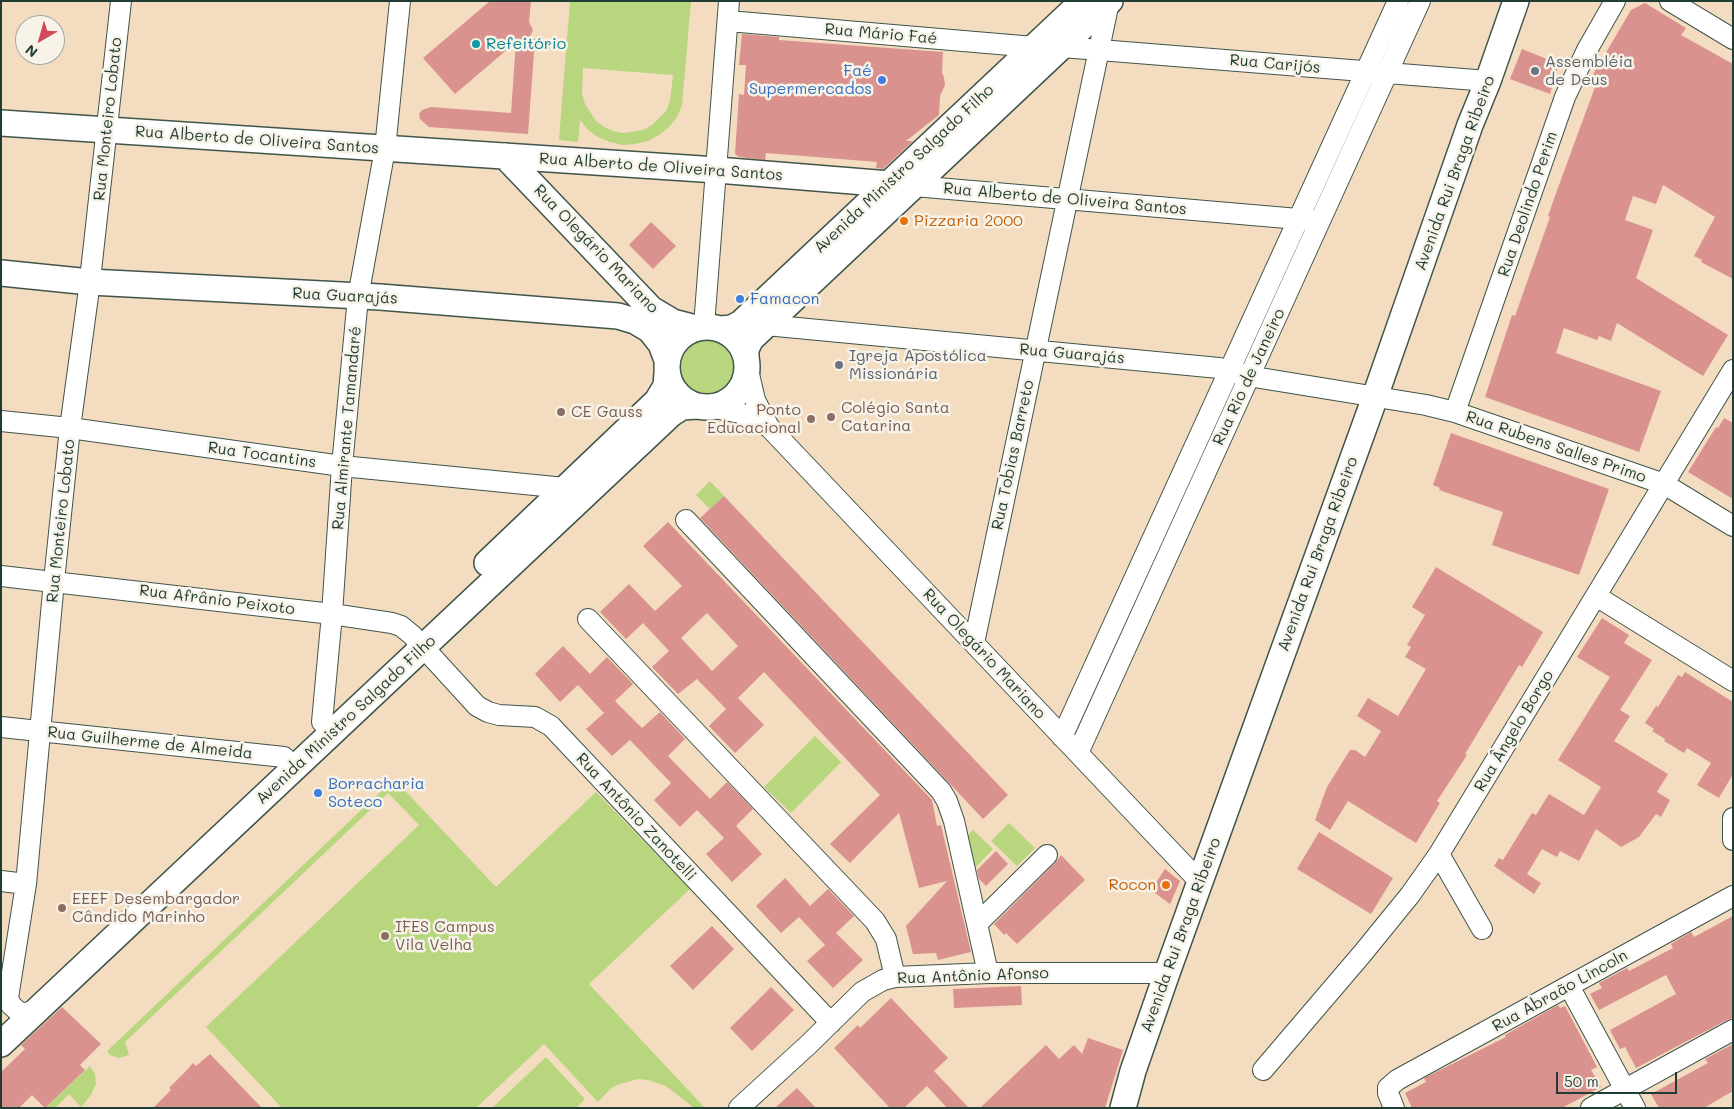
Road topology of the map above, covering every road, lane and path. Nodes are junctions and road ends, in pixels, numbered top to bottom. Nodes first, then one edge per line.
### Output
1 (120, 1) edge
2 (400, 1) edge
3 (730, 1) edge
4 (1083, 1) edge
5 (1398, 1) edge
6 (1420, 1) edge
7 (1516, 1) edge
8 (1615, 1) edge
9 (1670, 1) edge
10 (1110, 2) edge
11 (728, 21) junction
12 (1733, 39) edge
13 (1034, 47) junction
14 (1062, 47) junction
15 (1099, 50) junction
16 (1366, 71) junction
17 (1388, 73) junction
18 (1488, 81) junction
19 (1, 123) edge
20 (106, 130) junction
21 (385, 149) junction
22 (505, 156) junction
23 (716, 170) junction
24 (888, 184) junction
25 (914, 186) junction
26 (1068, 199) junction
27 (1299, 219) junction
28 (1320, 221) junction
29 (1, 273) edge
30 (90, 282) junction
31 (629, 286) junction
32 (358, 297) junction
33 (608, 315) junction
34 (766, 325) junction
35 (707, 328) junction
36 (1036, 350) junction
37 (747, 364) junction
38 (667, 367) junction
39 (1239, 373) junction
40 (1732, 373) edge
41 (1376, 396) junction
42 (702, 407) junction
43 (1452, 412) junction
44 (1, 421) edge
45 (769, 426) junction
46 (70, 428) junction
47 (342, 466) junction
48 (1664, 484) junction
49 (573, 493) junction
50 (686, 520) dead end
51 (1733, 526) edge
52 (1, 576) edge
53 (54, 581) junction
54 (1596, 596) junction
55 (332, 614) junction
56 (588, 619) dead end
57 (418, 641) junction
58 (974, 643) junction
59 (1733, 681) edge
60 (1, 727) edge
61 (327, 727) junction
62 (41, 731) junction
63 (1062, 737) junction
64 (1078, 753) junction
65 (290, 762) junction
66 (1733, 818) edge
67 (1733, 840) edge
68 (1440, 854) junction
69 (1047, 855) dead end
70 (1, 881) edge
71 (1200, 882) junction
72 (26, 884) junction
73 (1733, 896) edge
74 (977, 924) junction
75 (1482, 928) dead end
76 (988, 973) junction
77 (1167, 974) junction
78 (895, 977) junction
79 (1569, 986) junction
80 (42, 1006) junction
81 (831, 1023) junction
82 (1733, 1030) edge
83 (5, 1032) edge
84 (1263, 1070) dead end
85 (1625, 1089) junction
86 (739, 1108) edge
87 (1123, 1108) edge
88 (1394, 1108) edge
89 (1591, 1108) edge
90 (1635, 1108) edge

1 - 20 street, Rua Monteiro Lobato
2 - 21 street, Rua Almirante Tamandaré
3 - 11 street
4 - 13 main road, Avenida Ministro Salgado Filho
5 - 16 street, Rua Rio de Janeiro
6 - 17 street, Rua Rio de Janeiro
7 - 18 main road, Avenida Rui Braga Ribeiro
8 - 43 street, Rua Deolindo Perim
9 - 12 street
10 - 14 main road, Avenida Ministro Salgado Filho
10 - 15 street, Rua Tobias Barreto
11 - 13 street, Rua Mário Faé
11 - 23 street
13 - 24 main road, Avenida Ministro Salgado Filho
14 - 15 street, Rua Carijós
14 - 25 main road, Avenida Ministro Salgado Filho
15 - 16 street, Rua Carijós
15 - 26 street, Rua Tobias Barreto
16 - 17 street, Rua Carijós
16 - 27 street, Rua Rio de Janeiro
17 - 18 street, Rua Carijós
17 - 28 street, Rua Rio de Janeiro
18 - 41 main road, Avenida Rui Braga Ribeiro
19 - 20 main road, Rua Alberto de Oliveira Santos
20 - 21 main road, Rua Alberto de Oliveira Santos
20 - 30 street, Rua Monteiro Lobato
21 - 22 main road, Rua Alberto de Oliveira Santos
21 - 32 street, Rua Almirante Tamandaré
22 - 23 main road, Rua Alberto de Oliveira Santos
22 - 31 main road, Rua Olegário Mariano
23 - 24 main road, Rua Alberto de Oliveira Santos
23 - 35 street
24 - 25 main road, Rua Alberto de Oliveira Santos
24 - 35 main road, Avenida Ministro Salgado Filho
25 - 26 street, Rua Alberto de Oliveira Santos
25 - 34 main road, Avenida Ministro Salgado Filho
26 - 27 street, Rua Alberto de Oliveira Santos
26 - 36 street, Rua Tobias Barreto
27 - 28 street, Rua Alberto de Oliveira Santos
27 - 39 street, Rua Rio de Janeiro
28 - 39 street, Rua Rio de Janeiro
29 - 30 main road, Rua Guarajás
30 - 32 main road, Rua Guarajás
30 - 46 street, Rua Monteiro Lobato
31 - 33 main road
31 - 35 main road, Rua Olegário Mariano
32 - 33 main road, Rua Guarajás
32 - 47 street, Rua Almirante Tamandaré
33 - 38 main road, Rua Guarajás
34 - 36 street, Rua Guarajás
34 - 37 main road, Avenida Ministro Salgado Filho
35 - 37 main road
35 - 38 main road
36 - 39 street, Rua Guarajás
36 - 58 street, Rua Tobias Barreto
37 - 42 main road
37 - 45 street, Rua Olegário Mariano
38 - 42 main road
38 - 49 main road, Avenida Ministro Salgado Filho
39 - 41 street, Rua Guarajás
39 - 63 street, Rua Rio de Janeiro
39 - 64 street, Rua Rio de Janeiro
40 - 48 street, Rua Ângelo Borgo
41 - 43 street, Rua Rubens Salles Primo
41 - 71 main road, Avenida Rui Braga Ribeiro
42 - 45 street, Rua Olegário Mariano
42 - 49 main road, Avenida Ministro Salgado Filho
43 - 48 street, Rua Rubens Salles Primo
44 - 46 street, Rua Tocantins
45 - 58 street, Rua Olegário Mariano
46 - 47 street, Rua Tocantins
46 - 53 street, Rua Monteiro Lobato
47 - 49 street, Rua Tocantins
47 - 55 street, Rua Almirante Tamandaré
48 - 51 street, Rua Rubens Salles Primo
48 - 54 street, Rua Ângelo Borgo
49 - 57 main road, Avenida Ministro Salgado Filho
50 - 74 street
52 - 53 street, Rua Afrânio Peixoto
53 - 55 street, Rua Afrânio Peixoto
53 - 62 street, Rua Monteiro Lobato
54 - 59 street
54 - 68 street, Rua Ângelo Borgo
55 - 57 street, Rua Afrânio Peixoto
55 - 61 street, Rua Almirante Tamandaré
56 - 78 street
57 - 61 main road, Avenida Ministro Salgado Filho
57 - 81 street, Rua Antônio Zanotelli
58 - 63 street, Rua Olegário Mariano
60 - 62 street, Rua Guilherme de Almeida
61 - 65 main road, Avenida Ministro Salgado Filho
62 - 65 street, Rua Guilherme de Almeida
62 - 72 street, Rua Monteiro Lobato
63 - 64 street, Rua Olegário Mariano
64 - 71 street, Rua Olegário Mariano
65 - 80 main road, Avenida Ministro Salgado Filho
65 - 83 main road, Avenida Ministro Salgado Filho
66 - 67 street
68 - 75 street
68 - 84 street, Rua Ângelo Borgo
69 - 74 street
70 - 72 street
71 - 77 main road, Avenida Rui Braga Ribeiro
72 - 83 street, Rua Monteiro Lobato
73 - 79 street, Rua Abraão Lincoln
74 - 76 street
76 - 77 street, Rua Antônio Afonso
76 - 78 street, Rua Antônio Afonso
77 - 87 main road, Avenida Rui Braga Ribeiro
78 - 81 street, Rua Antônio Afonso
79 - 85 street
79 - 88 street, Rua Abraão Lincoln
80 - 83 main road, Avenida Ministro Salgado Filho
80 - 83 street
81 - 86 street, Rua Antônio Afonso
82 - 85 street
85 - 89 street
85 - 90 street

